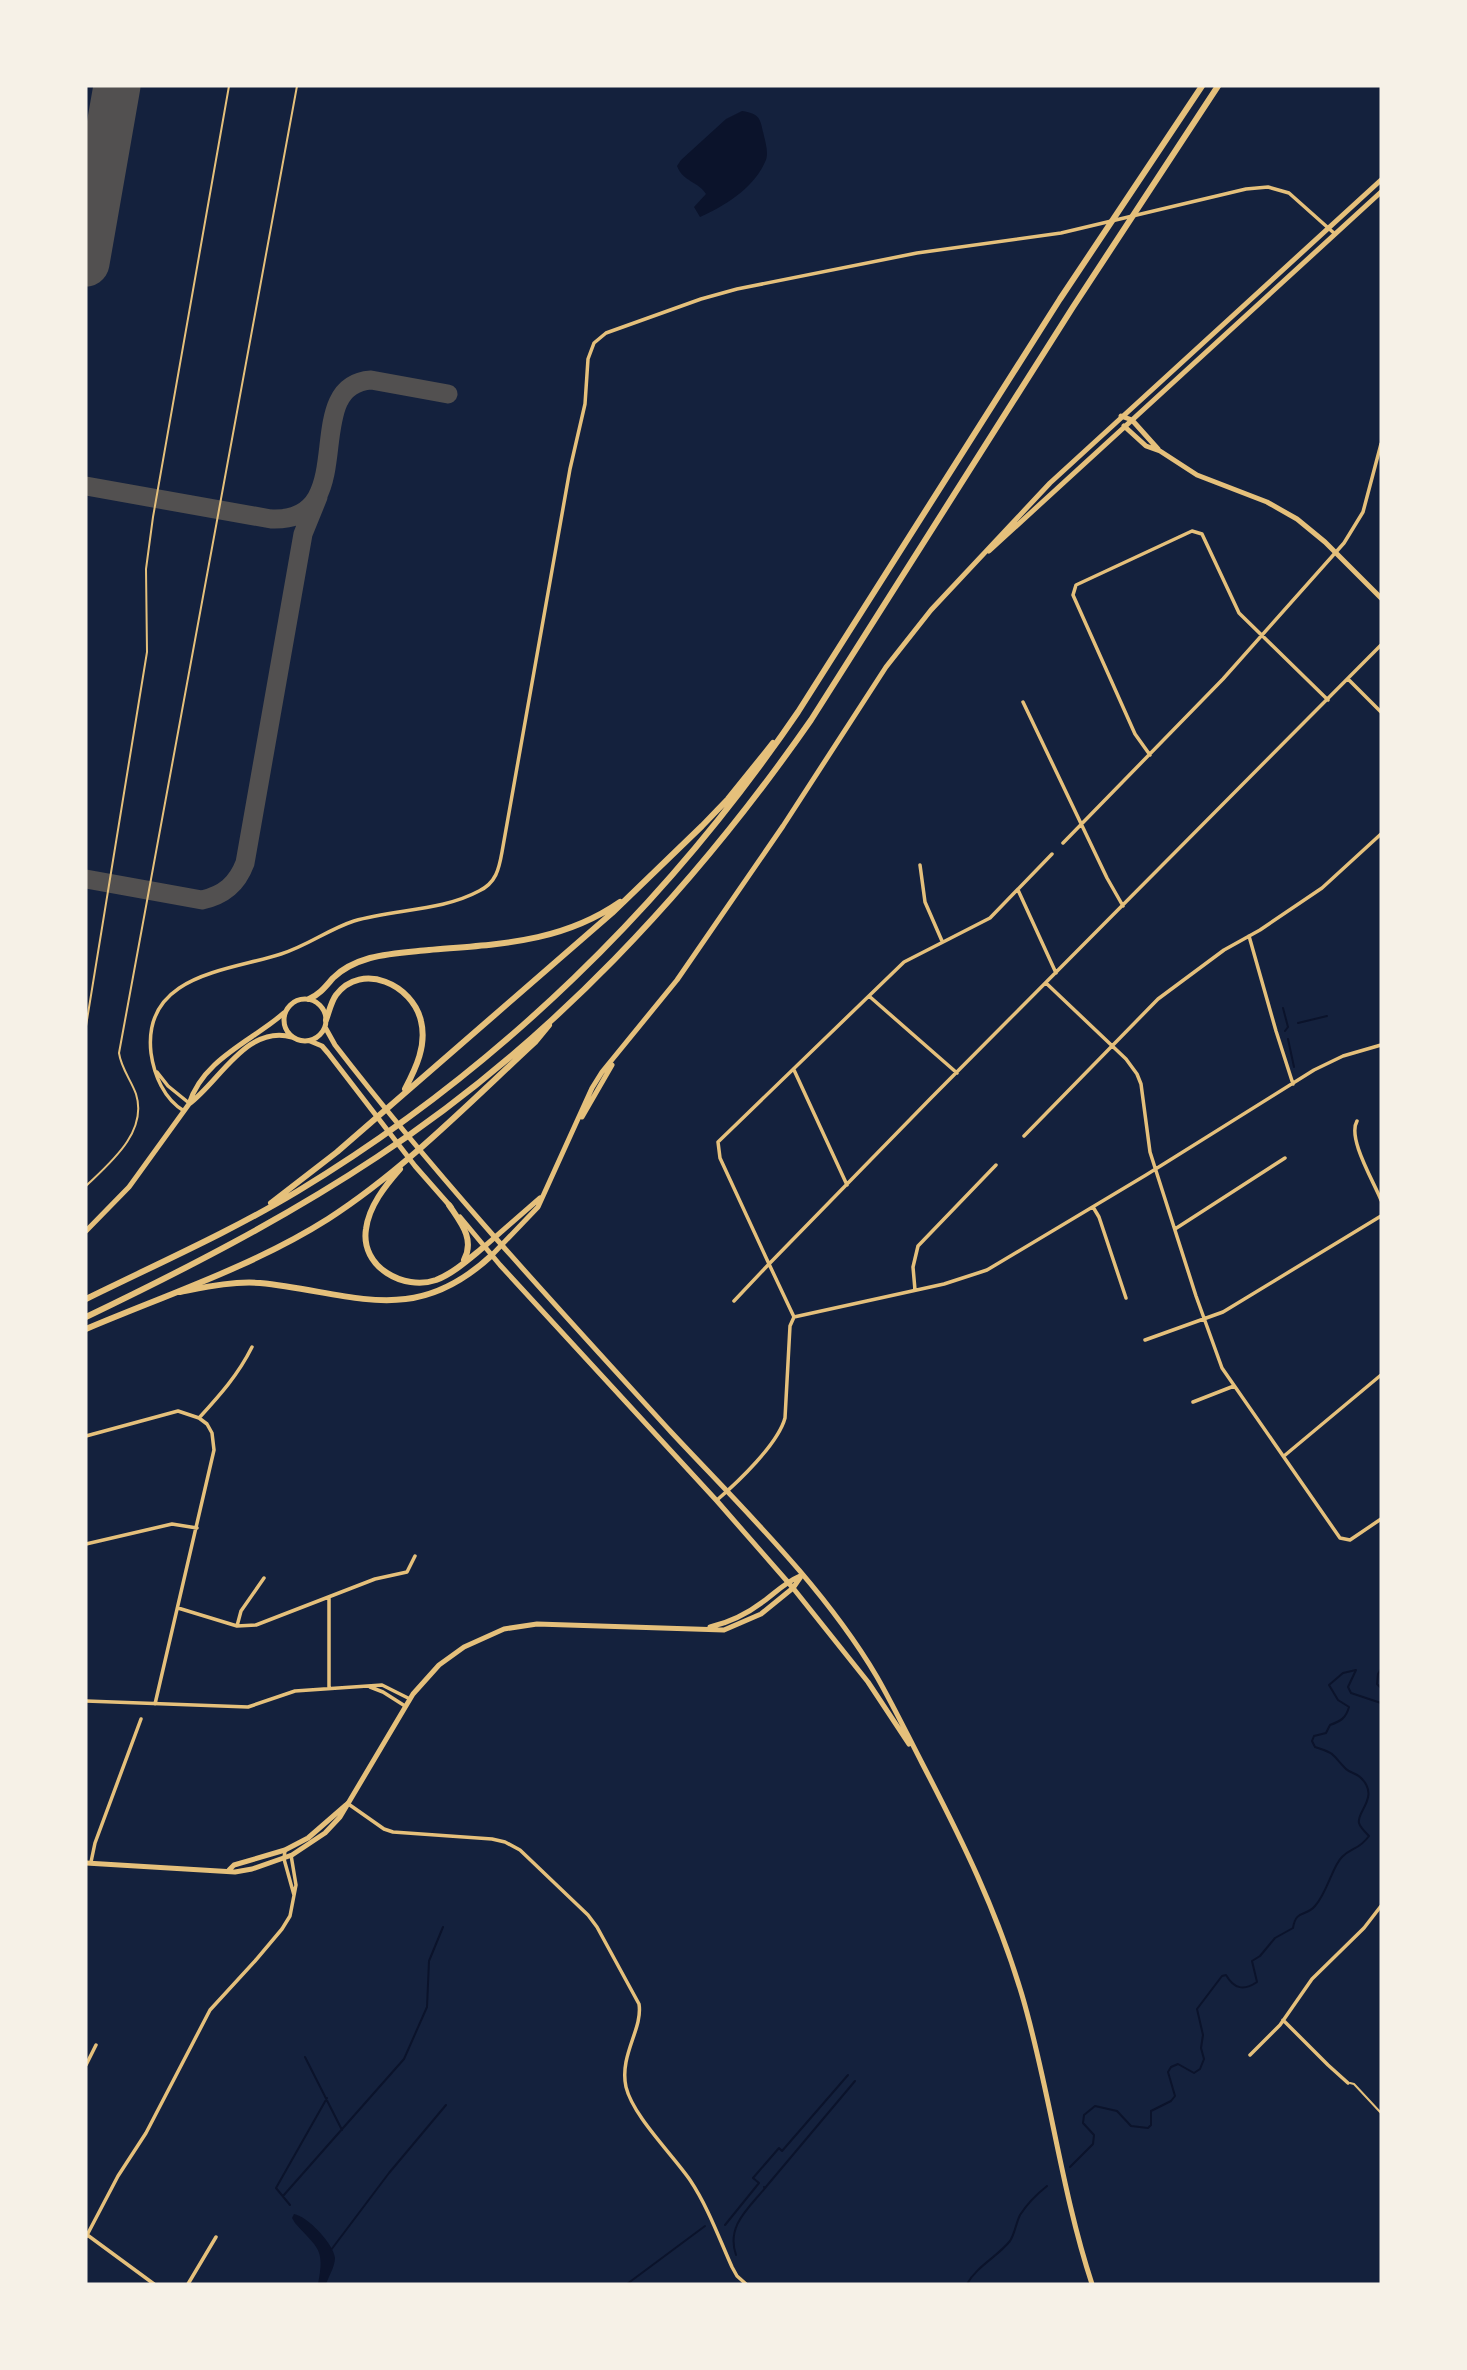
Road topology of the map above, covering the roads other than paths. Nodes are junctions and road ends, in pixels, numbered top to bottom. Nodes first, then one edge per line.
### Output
1 (229, 86) edge
2 (297, 86) edge
3 (1202, 86) edge
4 (1218, 86) edge
5 (1381, 180) edge
6 (1381, 192) edge
7 (1328, 227) junction
8 (1335, 234) junction
9 (1121, 416) junction
10 (1132, 420) junction
11 (1124, 427) junction
12 (1381, 444) edge
13 (1160, 452) junction
14 (1336, 553) junction
15 (978, 559) junction
16 (1381, 598) edge
17 (1262, 636) junction
18 (1381, 645) edge
19 (1348, 679) junction
20 (1328, 700) junction
21 (1023, 702) dead end
22 (799, 712) junction
23 (1381, 712) edge
24 (1150, 755) junction
25 (1081, 824) junction
26 (1381, 834) edge
27 (1063, 843) dead end
28 (1052, 854) dead end
29 (920, 865) dead end
30 (638, 888) junction
31 (1018, 890) junction
32 (1123, 906) junction
33 (1249, 936) junction
34 (942, 941) junction
35 (1056, 973) junction
36 (1046, 984) junction
37 (869, 996) junction
38 (309, 999) junction
39 (560, 1012) junction
40 (284, 1013) junction
41 (325, 1024) junction
42 (86, 1026) edge
43 (292, 1037) junction
44 (310, 1041) junction
45 (1381, 1045) edge
46 (1112, 1046) junction
47 (154, 1067) junction
48 (794, 1070) junction
49 (957, 1073) junction
50 (1293, 1084) junction
51 (403, 1094) junction
52 (189, 1104) junction
53 (184, 1111) junction
54 (1357, 1121) dead end
55 (1024, 1136) dead end
56 (1285, 1158) dead end
57 (996, 1165) dead end
58 (1155, 1170) junction
59 (395, 1171) junction
60 (846, 1185) junction
61 (86, 1186) edge
62 (547, 1190) junction
63 (1381, 1200) edge
64 (449, 1205) junction
65 (1093, 1207) junction
66 (257, 1214) junction
67 (1381, 1216) edge
68 (1175, 1230) junction
69 (86, 1231) edge
70 (494, 1238) junction
71 (485, 1246) junction
72 (501, 1247) junction
73 (492, 1255) junction
74 (463, 1263) junction
75 (769, 1264) junction
76 (915, 1290) junction
77 (164, 1296) junction
78 (1126, 1298) dead end
79 (86, 1299) edge
80 (734, 1301) dead end
81 (86, 1317) edge
82 (794, 1317) junction
83 (1205, 1321) junction
84 (86, 1329) edge
85 (1145, 1340) dead end
86 (252, 1348) dead end
87 (1381, 1375) edge
88 (1234, 1386) junction
89 (1193, 1402) dead end
90 (199, 1418) junction
91 (86, 1437) edge
92 (1284, 1455) junction
93 (727, 1492) junction
94 (717, 1501) junction
95 (1381, 1519) edge
96 (197, 1528) junction
97 (86, 1544) edge
98 (415, 1556) dead end
99 (802, 1575) junction
100 (264, 1578) dead end
101 (788, 1581) junction
102 (793, 1588) junction
103 (329, 1598) junction
104 (178, 1608) junction
105 (237, 1626) junction
106 (700, 1630) junction
107 (368, 1687) junction
108 (329, 1688) junction
109 (410, 1699) junction
110 (86, 1701) edge
111 (155, 1704) junction
112 (405, 1706) junction
113 (141, 1719) dead end
114 (923, 1764) junction
115 (347, 1804) junction
116 (285, 1850) junction
117 (292, 1856) junction
118 (284, 1859) junction
119 (89, 1863) edge
120 (229, 1870) junction
121 (295, 1895) junction
122 (1381, 1906) edge
123 (1283, 2020) junction
124 (96, 2046) dead end
125 (1250, 2055) dead end
126 (86, 2065) edge
127 (1348, 2082) joint
128 (1381, 2113) edge
129 (86, 2235) edge
130 (216, 2237) dead end
131 (154, 2284) edge
132 (188, 2284) edge
133 (746, 2284) edge
134 (1092, 2284) edge

1 - 42 lane
2 - 61 lane
3 - 22 highway
4 - 39 highway
5 - 7 main road
6 - 8 main road
7 - 8 street
7 - 9 main road
7 - 47 street
8 - 10 main road
9 - 10 main road
9 - 11 main road
9 - 15 main road
10 - 11 main road
10 - 13 main road
11 - 13 main road
11 - 15 main road
12 - 14 street
13 - 14 main road
14 - 16 main road
14 - 17 street
15 - 62 main road
17 - 20 street
17 - 24 street
17 - 24 street
18 - 19 street
19 - 20 street
19 - 23 street
20 - 32 street
21 - 25 street
22 - 30 highway
22 - 66 highway
24 - 25 street
25 - 27 street
25 - 32 street
26 - 33 street
28 - 31 street
29 - 34 street
30 - 38 highway
30 - 51 highway
31 - 34 street
31 - 35 street
32 - 35 street
33 - 46 street
33 - 50 street
34 - 37 street
35 - 36 street
36 - 46 street
36 - 49 street
37 - 48 street
37 - 49 street
38 - 40 main road
38 - 41 main road
39 - 59 highway
39 - 81 highway
40 - 43 main road
40 - 52 main road
41 - 44 main road
41 - 51 highway
41 - 70 main road
43 - 44 main road
43 - 52 main road
44 - 64 main road
45 - 50 street
46 - 55 street
46 - 58 street
47 - 52 street
47 - 53 street
48 - 60 street
48 - 75 street
49 - 60 street
50 - 58 street
51 - 66 highway
52 - 53 main road
53 - 69 main road
54 - 63 street
56 - 68 street
57 - 76 street
58 - 65 street
58 - 68 street
59 - 74 highway
59 - 77 highway
60 - 75 street
62 - 70 main road
62 - 72 main road
64 - 71 main road
64 - 74 highway
65 - 76 street
65 - 78 street
66 - 79 highway
67 - 83 street
68 - 83 street
70 - 71 main road
70 - 72 main road
71 - 73 main road
71 - 74 highway
72 - 73 main road
72 - 93 main road
73 - 77 highway
73 - 94 main road
75 - 80 street
75 - 82 street
76 - 82 street
77 - 84 highway
82 - 93 street
83 - 85 street
83 - 88 street
86 - 90 street
87 - 92 street
88 - 89 street
88 - 92 street
90 - 91 street
90 - 96 street
92 - 95 street
93 - 94 street
93 - 99 main road
94 - 101 main road
96 - 97 street
96 - 104 street
98 - 103 street
99 - 101 main road
99 - 102 main road
99 - 114 main road
100 - 105 street
101 - 102 main road
101 - 106 main road
102 - 106 main road
102 - 114 main road
103 - 105 street
103 - 108 street
104 - 105 street
104 - 111 street
106 - 109 main road
107 - 108 street
107 - 109 street
107 - 112 street
108 - 111 street
109 - 112 main road
110 - 111 street
112 - 115 main road
113 - 119 street
114 - 134 main road
115 - 116 main road
115 - 117 main road
115 - 133 street
116 - 117 street
116 - 118 street
116 - 120 main road
117 - 118 main road
117 - 121 street
118 - 120 main road
118 - 121 street
119 - 120 main road
121 - 129 street
122 - 123 street
123 - 125 street
123 - 127 street
124 - 126 street
127 - 128 lane
129 - 131 street
130 - 132 street

